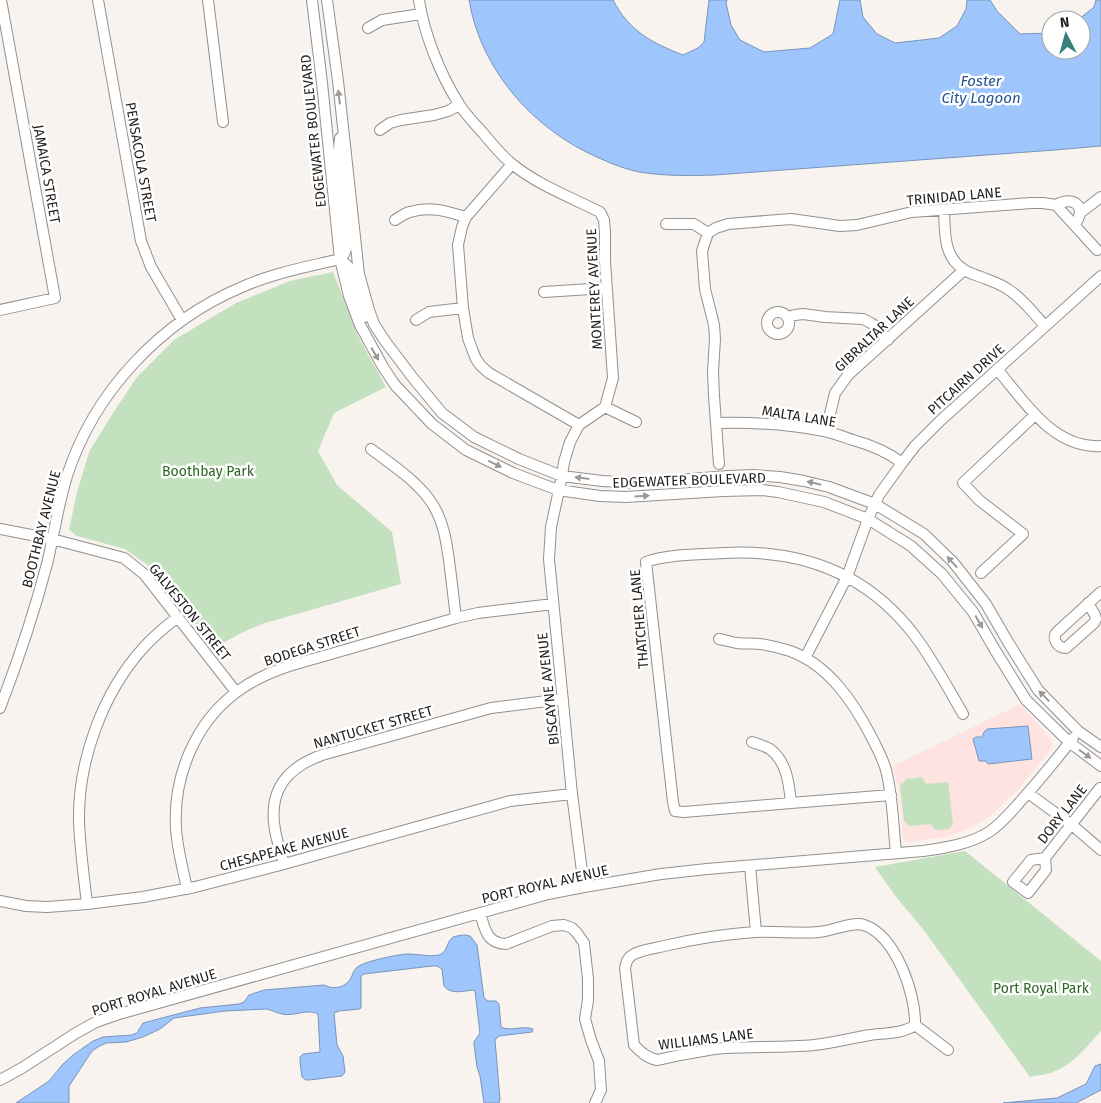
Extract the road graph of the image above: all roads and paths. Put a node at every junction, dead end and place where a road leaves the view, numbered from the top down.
1 (1, 0) edge
2 (98, 0) edge
3 (208, 0) edge
4 (312, 0) edge
5 (327, 0) edge
6 (419, 0) edge
7 (421, 14) junction
8 (368, 28) dead end
9 (459, 105) junction
10 (342, 118) junction
11 (223, 122) dead end
12 (380, 130) dead end
13 (512, 164) junction
14 (1101, 197) edge
15 (1056, 205) junction
16 (944, 209) junction
17 (1080, 213) junction
18 (466, 217) junction
19 (395, 220) dead end
20 (666, 224) dead end
21 (1074, 225) junction
22 (708, 233) junction
23 (1096, 250) dead end
24 (340, 260) junction
25 (964, 270) junction
26 (1101, 276) edge
27 (606, 288) junction
28 (544, 292) dead end
29 (464, 308) junction
30 (0, 310) edge
31 (788, 318) dead end
32 (182, 320) junction
33 (416, 320) dead end
34 (1045, 326) junction
35 (888, 340) junction
36 (387, 343) junction
37 (997, 369) junction
38 (605, 406) junction
39 (1035, 414) junction
40 (636, 422) dead end
41 (716, 423) junction
42 (579, 425) junction
43 (826, 432) junction
44 (1101, 446) edge
45 (371, 449) dead end
46 (902, 463) junction
47 (719, 464) dead end
48 (562, 476) junction
49 (558, 490) junction
50 (875, 504) junction
51 (868, 519) junction
52 (0, 528) edge
53 (52, 539) junction
54 (981, 573) dead end
55 (847, 577) junction
56 (1101, 592) edge
57 (1088, 603) junction
58 (553, 604) junction
59 (178, 616) junction
60 (456, 618) junction
61 (718, 639) dead end
62 (805, 658) junction
63 (236, 692) junction
64 (563, 700) junction
65 (0, 708) edge
66 (963, 714) dead end
67 (1078, 731) junction
68 (752, 742) dead end
69 (1070, 742) junction
70 (1101, 747) edge
71 (1101, 766) edge
72 (1100, 788) dead end
73 (1028, 793) junction
74 (572, 794) junction
75 (891, 795) junction
76 (791, 803) junction
77 (1072, 825) junction
78 (1101, 850) edge
79 (896, 853) junction
80 (1045, 858) dead end
81 (284, 864) junction
82 (750, 866) junction
83 (584, 887) junction
84 (187, 888) junction
85 (0, 902) edge
86 (87, 904) junction
87 (480, 913) junction
88 (756, 932) junction
89 (914, 1025) junction
90 (948, 1050) dead end
91 (0, 1080) edge
92 (595, 1103) edge

1 - 30 street, JAMAICA STREET
2 - 32 street, PENSACOLA STREET
3 - 11 street
4 - 24 street, EDGEWATER BOULEVARD
10 -> 5 street, EDGEWATER BOULEVARD
6 - 7 street, MONTEREY AVENUE
7 - 8 street
7 - 9 street, MONTEREY AVENUE
9 - 12 street
9 - 13 street, MONTEREY AVENUE
10 - 24 street, EDGEWATER BOULEVARD
10 - 36 street, EDGEWATER BOULEVARD
13 - 18 street
13 - 27 street, MONTEREY AVENUE
14 - 17 street
15 - 16 street, TRINIDAD LANE
15 - 17 street, TRINIDAD LANE
15 - 21 street
16 - 22 street, TRINIDAD LANE
16 - 25 street
17 - 21 street
18 - 19 street
18 - 29 street
20 - 22 street
21 - 23 street
22 - 41 street
24 - 32 street, BOOTHBAY AVENUE
24 - 36 street, EDGEWATER BOULEVARD
24 -> 49 street, EDGEWATER BOULEVARD
25 - 34 street
25 - 35 street, GIBRALTAR LANE
26 - 34 street, PITCAIRN DRIVE
27 - 28 street
27 - 38 street, MONTEREY AVENUE
29 - 33 street
29 - 42 street
31 - 35 street
32 - 53 street, BOOTHBAY AVENUE
34 - 37 street, PITCAIRN DRIVE
35 - 43 street, GIBRALTAR LANE
36 - 48 street, EDGEWATER BOULEVARD
37 - 39 street
37 - 46 street, PITCAIRN DRIVE
38 - 40 street
38 - 42 street
39 - 44 street
39 - 54 street
41 - 43 street, MALTA LANE
41 - 47 street
42 - 48 street
43 - 46 street, MALTA LANE
45 - 60 street
46 - 50 street, PITCAIRN DRIVE
48 - 49 street
50 -> 48 street, EDGEWATER BOULEVARD
49 -> 51 street, EDGEWATER BOULEVARD
49 - 58 street, BISCAYNE AVENUE
50 - 51 street, PITCAIRN DRIVE
67 -> 50 street, EDGEWATER BOULEVARD
51 - 55 street, PITCAIRN DRIVE
51 -> 69 street, EDGEWATER BOULEVARD
52 - 53 street, GALVESTON STREET
53 - 59 street, GALVESTON STREET
53 - 65 street, BOOTHBAY AVENUE
55 - 62 street, PITCAIRN DRIVE
55 - 66 street, THATCHER LANE
55 - 76 street, THATCHER LANE
56 - 57 street
57 - 57 street
58 - 60 street, BODEGA STREET
58 - 64 street, BISCAYNE AVENUE
59 - 63 street, GALVESTON STREET
59 - 86 street
60 - 63 street, BODEGA STREET
61 - 62 street
62 - 75 street
63 - 84 street, BODEGA STREET
64 - 74 street, BISCAYNE AVENUE
64 - 81 street, NANTUCKET STREET
67 - 69 street, PORT ROYAL AVENUE
67 - 70 street, EDGEWATER BOULEVARD
68 - 76 street
69 -> 71 street, EDGEWATER BOULEVARD
69 - 73 street, PORT ROYAL AVENUE
72 - 77 street, DORY LANE
73 - 77 street
73 - 79 street, PORT ROYAL AVENUE
74 - 81 street, CHESAPEAKE AVENUE
74 - 83 street, BISCAYNE AVENUE
75 - 76 street, THATCHER LANE
75 - 79 street
77 - 78 street
77 - 80 street, DORY LANE
79 - 82 street, PORT ROYAL AVENUE
81 - 84 street, CHESAPEAKE AVENUE
82 - 83 street, PORT ROYAL AVENUE
82 - 88 street
83 - 87 street, PORT ROYAL AVENUE
84 - 86 street, CHESAPEAKE AVENUE
85 - 86 street, CHESAPEAKE AVENUE
87 - 91 street, PORT ROYAL AVENUE
87 - 92 street
88 - 89 street, WILLIAMS LANE
88 - 89 street, WILLIAMS LANE
89 - 90 street

